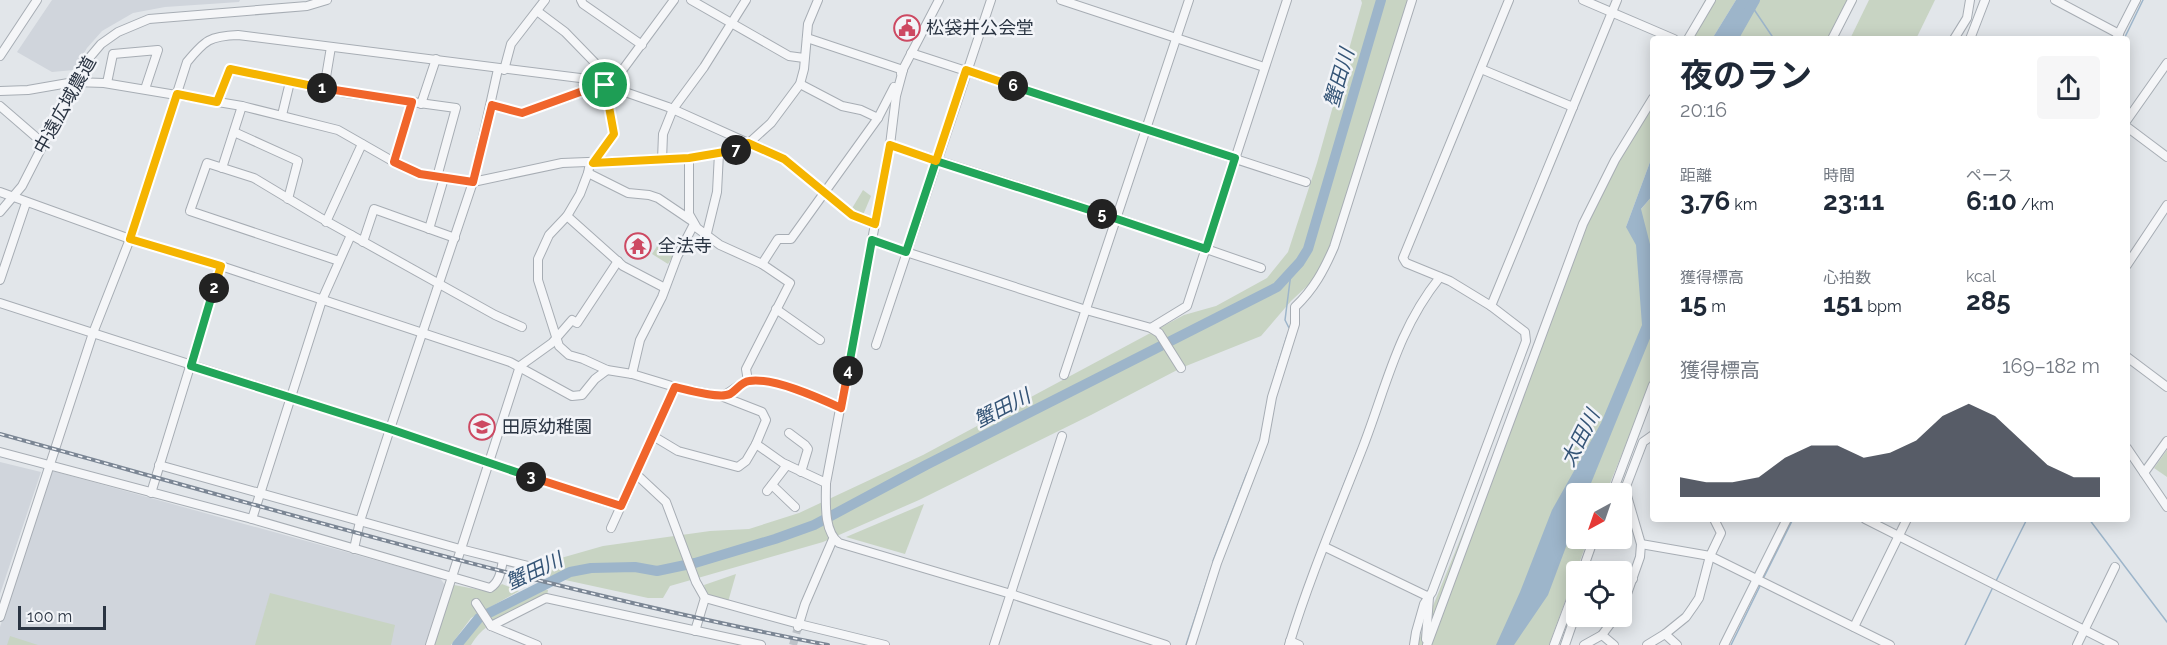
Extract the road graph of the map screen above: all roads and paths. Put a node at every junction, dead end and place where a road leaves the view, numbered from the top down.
1 (37, 0) edge
2 (327, 0) edge
3 (545, 0) edge
4 (581, 0) edge
5 (674, 0) edge
6 (691, 0) edge
7 (746, 0) edge
8 (818, 0) edge
9 (939, 0) edge
10 (991, 0) edge
11 (1060, 0) edge
12 (1189, 0) edge
13 (1287, 0) edge
14 (1412, 0) edge
15 (1509, 0) edge
16 (1583, 0) edge
17 (1617, 0) edge
18 (1711, 0) edge
19 (1852, 0) edge
20 (1970, 0) edge
21 (1985, 0) edge
22 (2055, 0) edge
23 (2136, 0) edge
24 (537, 10) junction
25 (1612, 12) junction
26 (732, 23) junction
27 (1667, 36) edge
28 (1690, 36) edge
29 (1834, 36) edge
30 (1956, 36) edge
31 (1971, 36) edge
32 (2115, 36) edge
33 (2118, 36) edge
34 (807, 38) junction
35 (1176, 39) junction
36 (642, 45) junction
37 (331, 47) junction
38 (911, 52) junction
39 (0, 56) edge
40 (804, 58) junction
41 (436, 59) junction
42 (2167, 63) edge
43 (1264, 67) junction
44 (501, 69) junction
45 (1480, 69) junction
46 (903, 70) junction
47 (966, 70) junction
48 (74, 82) junction
49 (290, 82) junction
50 (107, 83) junction
51 (601, 84) junction
52 (800, 84) junction
53 (145, 89) junction
54 (324, 89) junction
55 (0, 91) edge
56 (177, 94) junction
57 (217, 102) junction
58 (417, 103) junction
59 (1650, 103) edge
60 (492, 105) junction
61 (242, 106) junction
62 (1573, 107) junction
63 (1, 108) edge
64 (673, 109) junction
65 (282, 115) junction
66 (2130, 116) edge
67 (878, 118) junction
68 (1146, 128) junction
69 (2130, 129) edge
70 (234, 132) junction
71 (748, 143) junction
72 (45, 144) junction
73 (362, 144) junction
74 (890, 145) junction
75 (719, 153) junction
76 (2167, 157) edge
77 (689, 158) junction
78 (1235, 158) junction
79 (662, 160) junction
80 (936, 161) junction
81 (394, 162) junction
82 (591, 163) junction
83 (222, 168) junction
84 (588, 173) junction
85 (441, 177) junction
86 (473, 182) junction
87 (1306, 182) dead end
88 (0, 192) edge
89 (825, 193) junction
90 (14, 197) junction
91 (288, 199) junction
92 (26, 203) junction
93 (2167, 205) edge
94 (0, 212) edge
95 (567, 216) junction
96 (1117, 218) junction
97 (327, 222) junction
98 (693, 223) junction
99 (875, 224) junction
100 (429, 229) junction
101 (351, 235) junction
102 (706, 237) junction
103 (455, 238) junction
104 (130, 239) junction
105 (872, 240) junction
106 (363, 242) junction
107 (1206, 249) junction
108 (906, 252) junction
109 (2130, 260) edge
110 (339, 261) junction
111 (618, 261) junction
112 (762, 264) junction
113 (221, 266) junction
114 (1261, 268) dead end
115 (1440, 277) junction
116 (0, 280) edge
117 (440, 285) junction
118 (665, 288) junction
119 (322, 300) junction
120 (0, 303) edge
121 (1491, 306) junction
122 (776, 309) junction
123 (1086, 310) junction
124 (522, 327) dead end
125 (1150, 328) junction
126 (93, 333) junction
127 (422, 333) junction
128 (555, 339) junction
129 (820, 340) dead end
130 (876, 345) dead end
131 (2130, 359) edge
132 (191, 366) junction
133 (520, 366) junction
134 (1181, 368) dead end
135 (607, 370) junction
136 (632, 374) junction
137 (1064, 375) dead end
138 (748, 381) junction
139 (675, 387) junction
140 (2167, 387) edge
141 (721, 396) junction
142 (1650, 397) edge
143 (290, 398) junction
144 (841, 408) junction
145 (390, 429) junction
146 (789, 434) dead end
147 (653, 436) junction
148 (1062, 436) dead end
149 (1650, 437) edge
150 (2167, 441) edge
151 (756, 444) junction
152 (0, 452) edge
153 (2130, 453) edge
154 (489, 464) junction
155 (51, 465) junction
156 (159, 465) junction
157 (787, 465) junction
158 (801, 472) junction
159 (636, 474) junction
160 (2144, 474) junction
161 (826, 483) junction
162 (1616, 483) edge
163 (151, 493) junction
164 (259, 494) junction
165 (621, 506) junction
166 (795, 507) dead end
167 (2167, 507) edge
168 (252, 519) junction
169 (360, 521) junction
170 (1716, 522) edge
171 (1786, 522) edge
172 (1871, 522) edge
173 (1906, 522) edge
174 (611, 528) dead end
175 (832, 536) junction
176 (1899, 536) junction
177 (1641, 544) junction
178 (1325, 547) junction
179 (354, 549) junction
180 (460, 549) junction
181 (1710, 556) junction
182 (503, 560) junction
183 (532, 567) dead end
184 (2115, 567) dead end
185 (451, 578) junction
186 (1758, 578) junction
187 (1633, 579) edge
188 (1011, 594) junction
189 (1429, 597) junction
190 (705, 598) junction
191 (476, 603) dead end
192 (1566, 613) edge
193 (0, 617) edge
194 (490, 625) junction
195 (799, 626) junction
196 (1571, 627) edge
197 (1608, 627) edge
198 (1854, 627) junction
199 (2085, 630) junction
200 (695, 631) junction
201 (1665, 634) junction
202 (1602, 636) junction
203 (1293, 644) edge
204 (430, 645) edge
205 (537, 645) edge
206 (761, 645) edge
207 (885, 645) edge
208 (994, 645) edge
209 (1166, 645) edge
210 (1191, 645) edge
211 (1414, 645) edge
212 (1426, 645) edge
213 (1554, 645) edge
214 (1564, 645) edge
215 (1584, 645) edge
216 (1614, 645) edge
217 (1647, 645) edge
218 (1677, 645) edge
219 (1724, 645) edge
220 (1890, 645) edge
221 (2077, 645) edge
222 (2114, 645) edge

1 - 39 street
2 - 48 street, 中遠広域農道
3 - 24 street
4 - 36 street
5 - 36 street
6 - 26 street
7 - 26 street
8 - 34 street
9 - 38 street
10 - 47 street
11 - 35 street
12 - 35 street
13 - 43 street
14 - 210 street
15 - 45 street
16 - 25 street
17 - 25 street
18 - 28 street
19 - 29 street
20 - 30 street
21 - 31 street
22 - 32 street
23 - 33 street
24 - 44 street
24 - 51 street
25 - 27 street
25 - 62 street
26 - 40 street
26 - 64 street
34 - 40 street
34 - 46 street
35 - 43 street
35 - 68 street
36 - 51 street
37 - 41 street
37 - 54 street
37 - 56 street
38 - 46 street
38 - 47 street
40 - 52 street
41 - 44 street
41 - 58 street
42 - 66 street
43 - 78 street
44 - 51 street
44 - 60 street
45 - 62 street
45 - 115 street
46 - 67 street
46 - 74 street
47 - 68 street
47 - 80 street
48 - 50 street
48 - 55 street
48 - 72 street, 中遠広域農道
49 - 54 street
49 - 57 street
49 - 65 street
50 - 53 street
50 - 53 street
51 - 60 street
51 - 64 street
51 - 82 street
52 - 67 street
52 - 71 street
53 - 56 street
54 - 58 street
56 - 57 street
56 - 104 street
57 - 61 street
58 - 81 street
58 - 85 street
59 - 212 street
60 - 86 street
61 - 65 street
61 - 70 street
62 - 121 street
63 - 72 street
64 - 71 street
64 - 79 street
65 - 73 street
67 - 89 street
68 - 78 street
68 - 96 street
69 - 76 street
70 - 83 street
70 - 91 street
71 - 75 street
71 - 89 street
72 - 90 street, 中遠広域農道
73 - 81 street
73 - 97 street
74 - 80 street
74 - 99 street
75 - 77 street
75 - 102 street
77 - 79 street
77 - 98 street
78 - 87 street
78 - 107 street
79 - 82 street
80 - 96 street
80 - 108 street
81 - 85 street
82 - 84 street
82 - 86 street
83 - 91 street
83 - 110 street
84 - 95 street
84 - 98 street
85 - 86 street
85 - 100 street
86 - 103 street
88 - 90 street
89 - 99 street
89 - 112 street
90 - 92 street
90 - 94 street, 中遠広域農道
91 - 97 street
92 - 104 street
92 - 116 street
93 - 109 street
95 - 111 street
95 - 128 street
96 - 107 street
96 - 123 street
97 - 101 street
98 - 102 street
98 - 118 street
99 - 105 street
100 - 103 street
100 - 106 street
101 - 106 street
101 - 110 street
102 - 112 street
103 - 117 street
104 - 113 street
104 - 126 street
105 - 108 street
105 - 144 street
106 - 117 street
107 - 114 street
107 - 125 street
108 - 123 street
108 - 130 street
110 - 119 street
111 - 118 street
111 - 128 street
112 - 122 street
113 - 119 street
113 - 132 street
115 - 121 street
115 - 178 street
117 - 124 street
117 - 127 street
118 - 136 street
119 - 127 street
119 - 143 street
120 - 126 street
121 - 189 street
122 - 129 street
122 - 138 street
123 - 125 street
123 - 137 street
125 - 134 street
126 - 132 street
126 - 155 street
127 - 133 street
127 - 145 street
128 - 133 street
128 - 135 street
131 - 140 street
132 - 143 street
132 - 156 street
133 - 135 street
133 - 154 street
135 - 136 street
136 - 139 street
138 - 141 street
138 - 144 street
139 - 141 street
139 - 147 street
141 - 151 street
142 - 162 street
143 - 145 street
143 - 164 street
144 - 161 street
145 - 154 street
145 - 169 street
146 - 158 street
147 - 151 street
147 - 159 street
148 - 188 street
149 - 177 street
150 - 160 street
151 - 157 street
152 - 155 street
153 - 160 street
154 - 165 street
154 - 180 street
155 - 163 street
155 - 193 street
156 - 163 street
156 - 164 street
157 - 158 street
157 - 166 street
158 - 161 street
159 - 165 street
159 - 190 street
160 - 167 street
161 - 175 street
163 - 168 street
164 - 168 street
164 - 169 street
165 - 174 street
168 - 179 street
169 - 179 street
169 - 180 street
170 - 181 street
171 - 186 street
172 - 176 street
173 - 176 street
175 - 188 street
175 - 195 street
176 - 198 street
176 - 199 street
177 - 181 street
177 - 187 street
178 - 189 street
178 - 203 street
179 - 185 street
180 - 182 street
180 - 185 street
181 - 186 street
181 - 201 street
182 - 183 street
182 - 185 street
184 - 199 street
185 - 204 street
186 - 198 street
186 - 219 street
188 - 208 street
188 - 209 street
189 - 211 street
189 - 212 street
190 - 195 street
190 - 200 street
191 - 194 street
192 - 213 street
194 - 200 street
194 - 205 street
195 - 207 street
196 - 214 street
197 - 202 street
198 - 220 street
199 - 221 street
199 - 222 street
200 - 206 street
201 - 217 street
201 - 218 street
202 - 215 street
202 - 216 street

